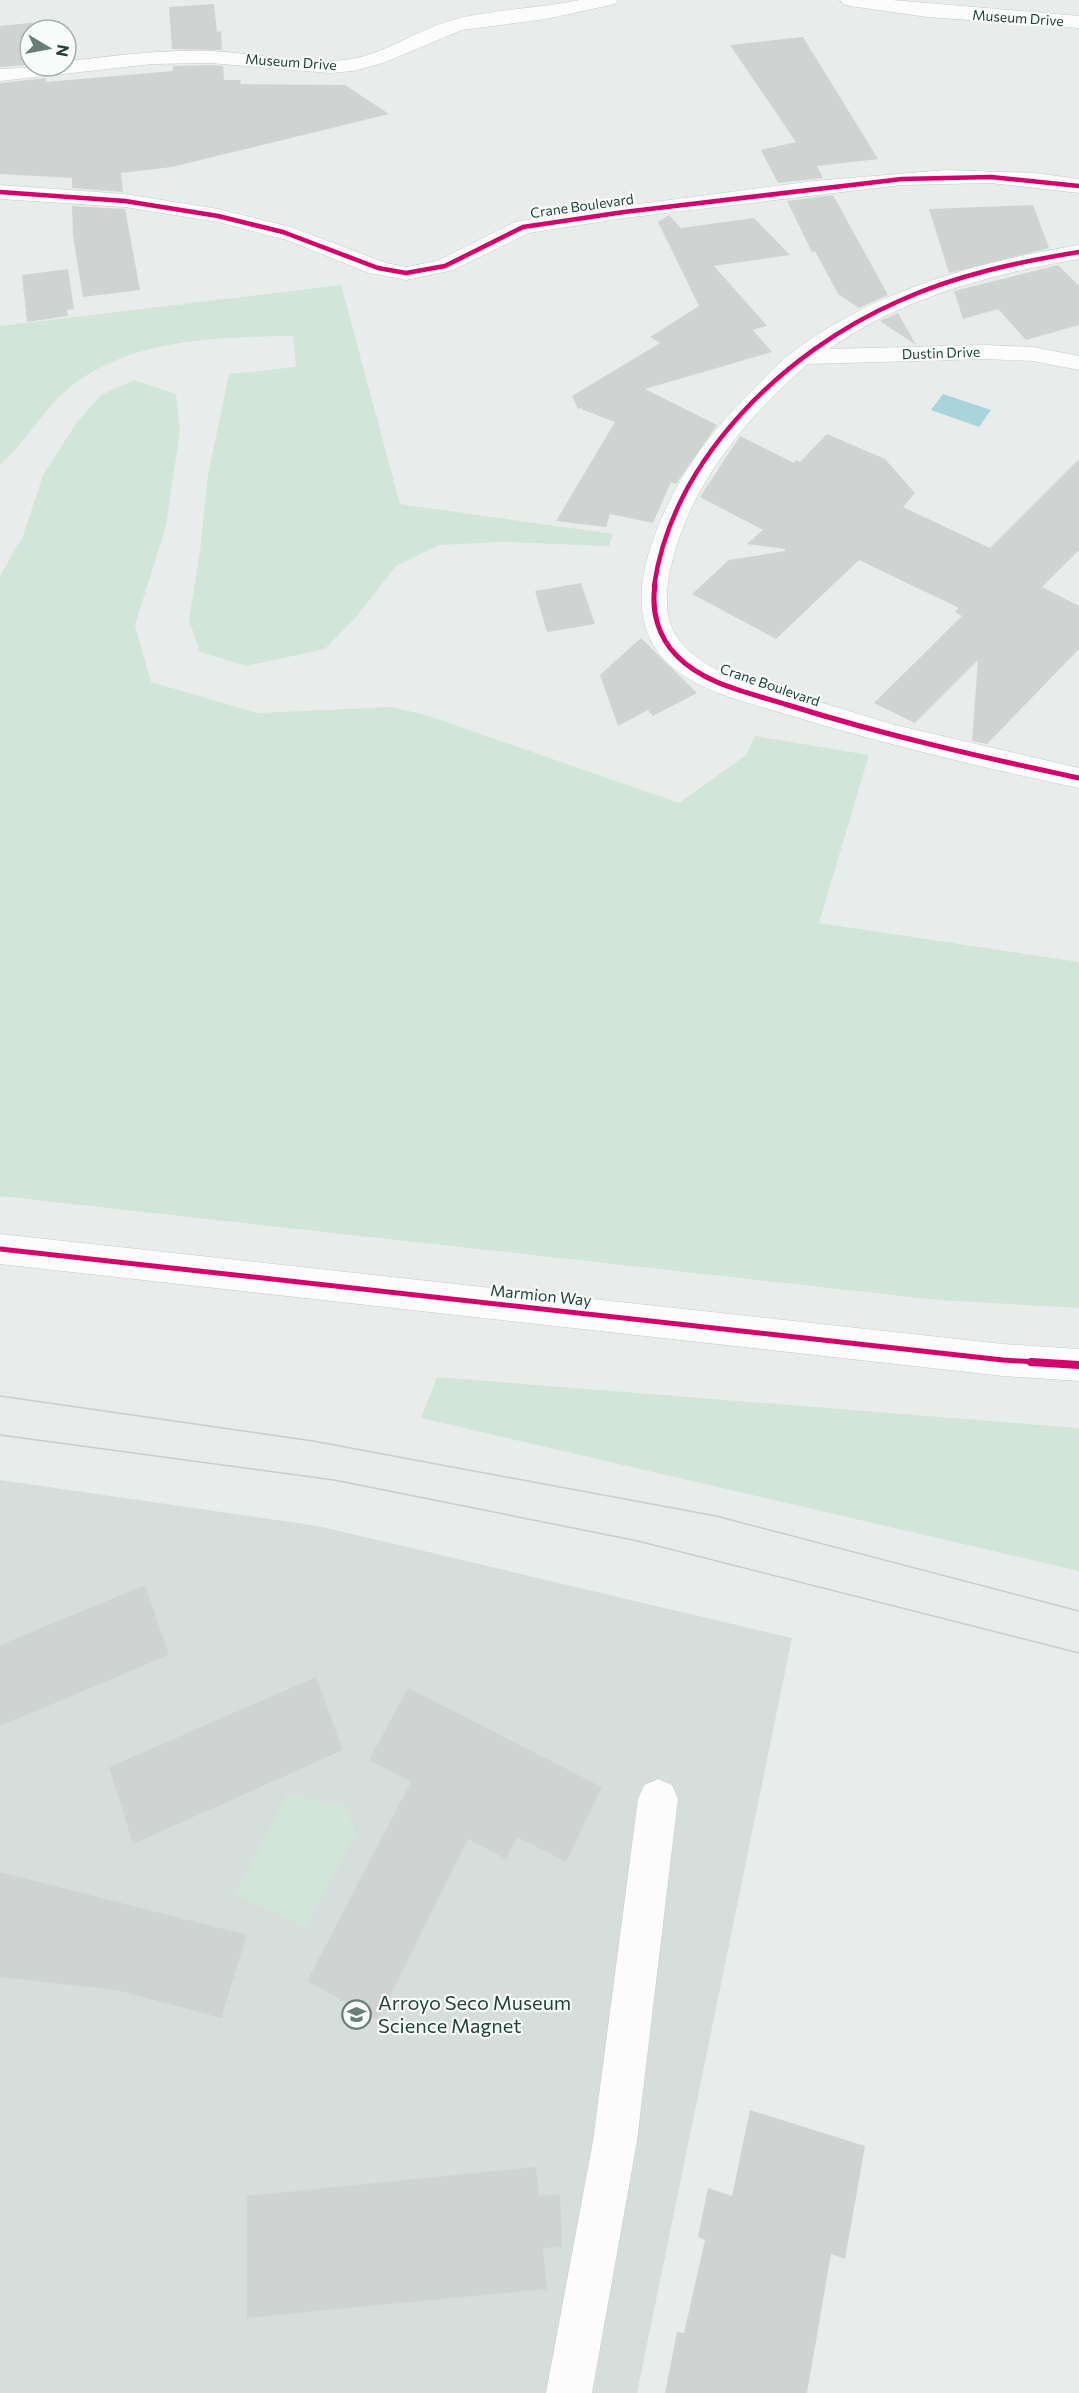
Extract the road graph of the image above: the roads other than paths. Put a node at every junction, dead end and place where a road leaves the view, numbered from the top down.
1 (608, 0) edge
2 (850, 0) edge
3 (1037, 0) edge
4 (1005, 18) junction
5 (1079, 22) edge
6 (0, 75) edge
7 (1079, 186) edge
8 (0, 192) edge
9 (1079, 252) edge
10 (801, 357) junction
11 (1079, 363) edge
12 (1079, 778) edge
13 (0, 1249) edge
14 (1079, 1365) edge
15 (658, 1799) dead end
16 (569, 2393) edge

1 - 6 street, Museum Drive
2 - 4 street, Museum Drive
3 - 4 street
4 - 5 street, Museum Drive
7 - 8 street, Crane Boulevard
9 - 10 street, Crane Boulevard
10 - 11 street, Dustin Drive
10 - 12 street, Crane Boulevard
13 - 14 street, Marmion Way
15 - 16 street

